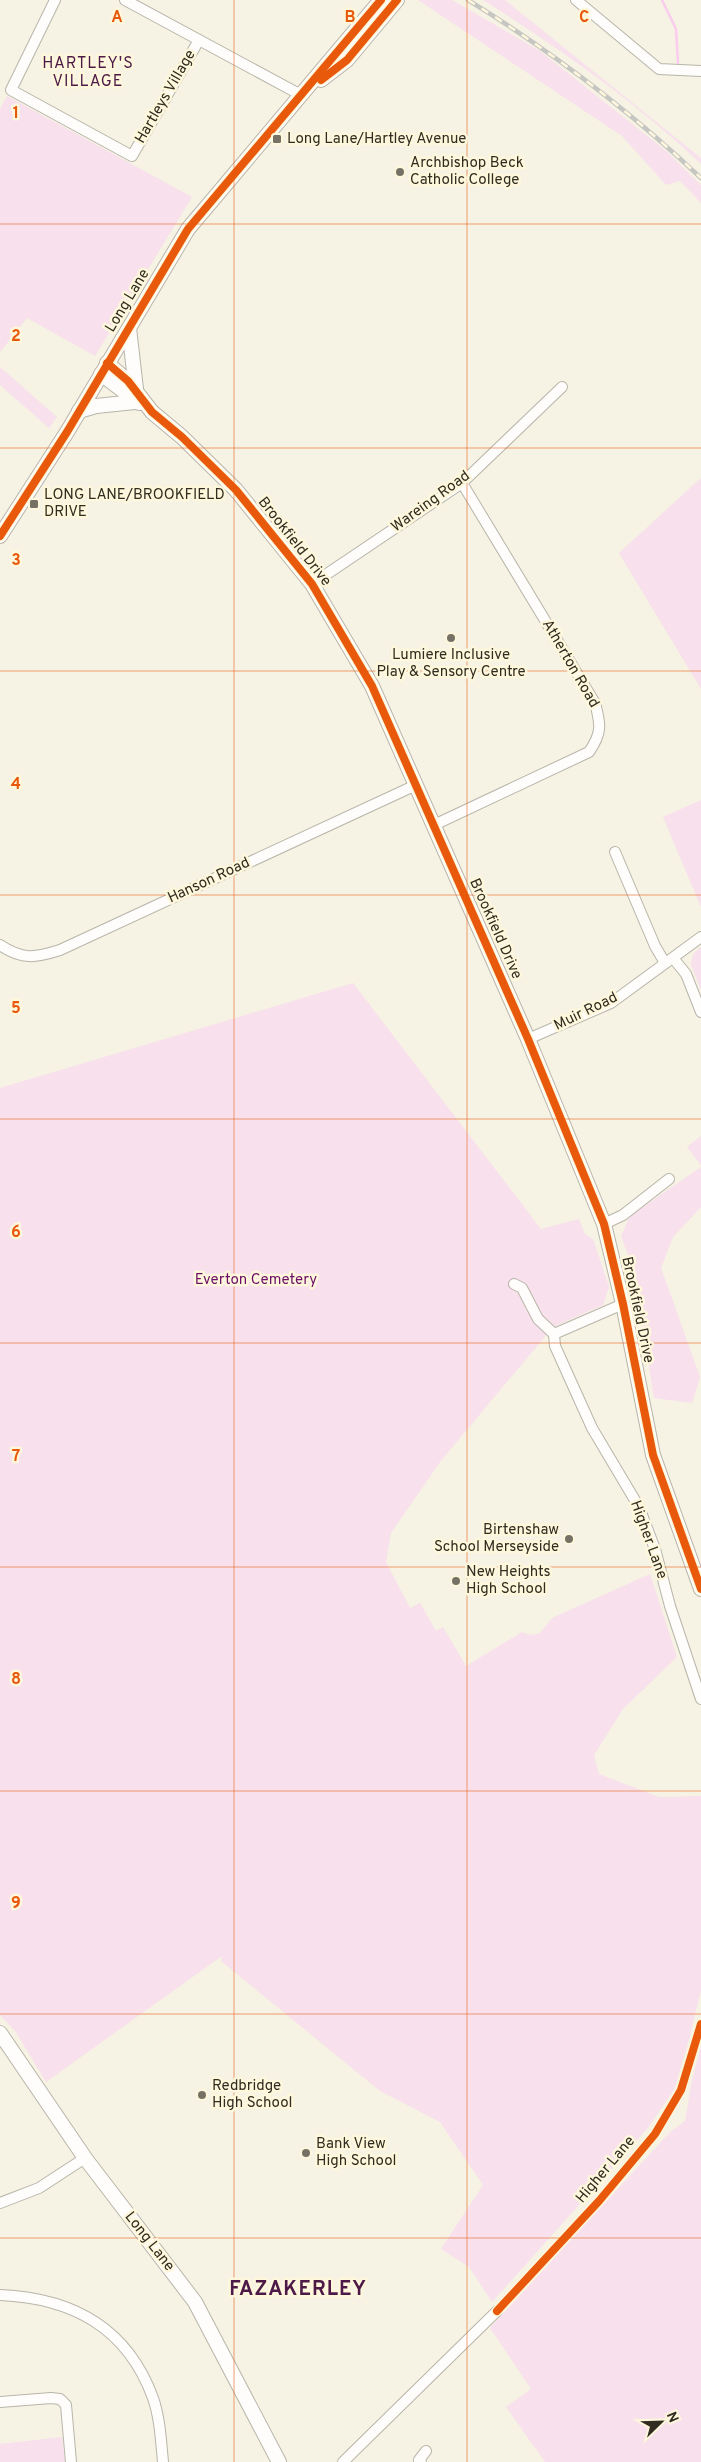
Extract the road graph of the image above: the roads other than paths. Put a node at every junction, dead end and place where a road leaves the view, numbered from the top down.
1 (55, 0) edge
2 (126, 0) edge
3 (380, 0) edge
4 (397, 0) edge
5 (576, 0) edge
6 (199, 40) junction
7 (701, 70) edge
8 (301, 95) junction
9 (129, 328) junction
10 (104, 369) junction
11 (562, 387) dead end
12 (139, 399) junction
13 (79, 411) junction
14 (462, 483) junction
15 (0, 536) edge
16 (312, 584) junction
17 (416, 785) junction
18 (434, 825) junction
19 (615, 852) dead end
20 (701, 937) edge
21 (0, 944) edge
22 (669, 961) junction
23 (701, 1012) edge
24 (528, 1039) junction
25 (669, 1179) dead end
26 (604, 1224) junction
27 (514, 1284) dead end
28 (623, 1304) junction
29 (554, 1334) junction
30 (701, 1590) edge
31 (701, 1699) edge
32 (0, 2033) edge
33 (85, 2158) junction
34 (0, 2203) edge
35 (0, 2295) edge
36 (496, 2311) dead end
37 (0, 2402) edge
38 (426, 2451) dead end
39 (419, 2461) edge
40 (71, 2462) edge
41 (163, 2462) edge
42 (279, 2462) edge
43 (343, 2462) edge

1 - 6 street, Hartleys Village
2 - 6 street
3 - 8 street, Long Lane
4 - 8 street, Long Lane
5 - 7 street
6 - 8 street
8 - 9 street, Long Lane
9 - 10 street, Long Lane
9 - 12 street
10 - 12 street, Brookfield Drive
10 - 13 street, Long Lane
11 - 14 street, Wareing Road
12 - 13 street
12 - 16 street, Brookfield Drive
13 - 15 street, Long Lane
14 - 16 street, Wareing Road
14 - 18 street, Atherton Road
16 - 17 street, Brookfield Drive
17 - 18 street, Brookfield Drive
17 - 21 street, Hanson Road
18 - 24 street, Brookfield Drive
19 - 22 street
20 - 22 street, Muir Road
22 - 23 street
22 - 24 street, Muir Road
24 - 26 street, Brookfield Drive
25 - 26 street
26 - 28 street, Brookfield Drive
27 - 29 street, Higher Lane
28 - 29 street
28 - 30 street, Brookfield Drive
29 - 31 street, Higher Lane
32 - 33 street, Long Lane
33 - 34 street
33 - 42 street, Long Lane
35 - 41 street
36 - 43 street
37 - 40 street
38 - 39 street

